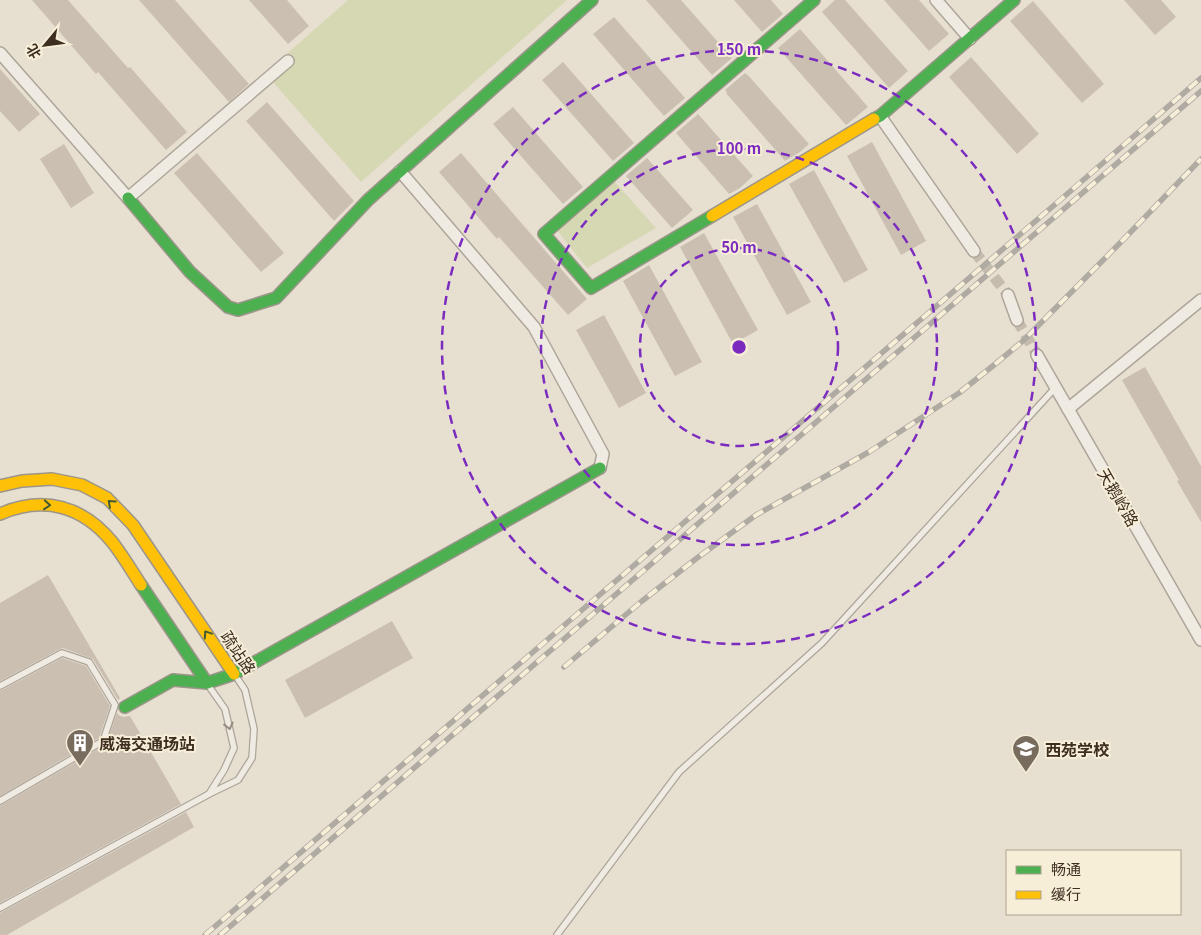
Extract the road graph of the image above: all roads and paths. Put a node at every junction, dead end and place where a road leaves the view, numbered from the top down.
1 (591, 0) edge
2 (814, 0) edge
3 (936, 0) edge
4 (1014, 0) edge
5 (970, 39) junction
6 (0, 53) edge
7 (288, 61) dead end
8 (880, 116) junction
9 (400, 171) junction
10 (128, 198) junction
11 (974, 251) tunnel mouth
12 (1008, 295) tunnel mouth
13 (1201, 300) edge
14 (1017, 320) tunnel mouth
15 (1037, 355) tunnel mouth
16 (1056, 388) junction
17 (1068, 409) junction
18 (0, 486) edge
19 (0, 514) edge
20 (1201, 640) edge
21 (234, 674) junction
22 (207, 684) junction
23 (0, 686) edge
24 (125, 707) dead end
25 (209, 794) junction
26 (0, 801) edge
27 (0, 908) edge
28 (557, 935) edge

1 - 9 street
2 - 8 street
3 - 5 street
4 - 5 street
5 - 8 street
6 - 10 street
7 - 10 street
8 - 11 street
9 - 10 street
9 - 21 street
12 - 14 street
13 - 17 street
15 - 16 street, 天鹅岭路
16 - 17 street, 天鹅岭路
16 - 28 lane
17 - 20 street, 天鹅岭路
21 -> 18 street, 疏站路
19 -> 22 street
21 - 22 street
21 - 25 lane, 疏站路
22 - 24 street
22 -> 25 lane
23 - 26 lane
25 - 27 lane, 疏站路

